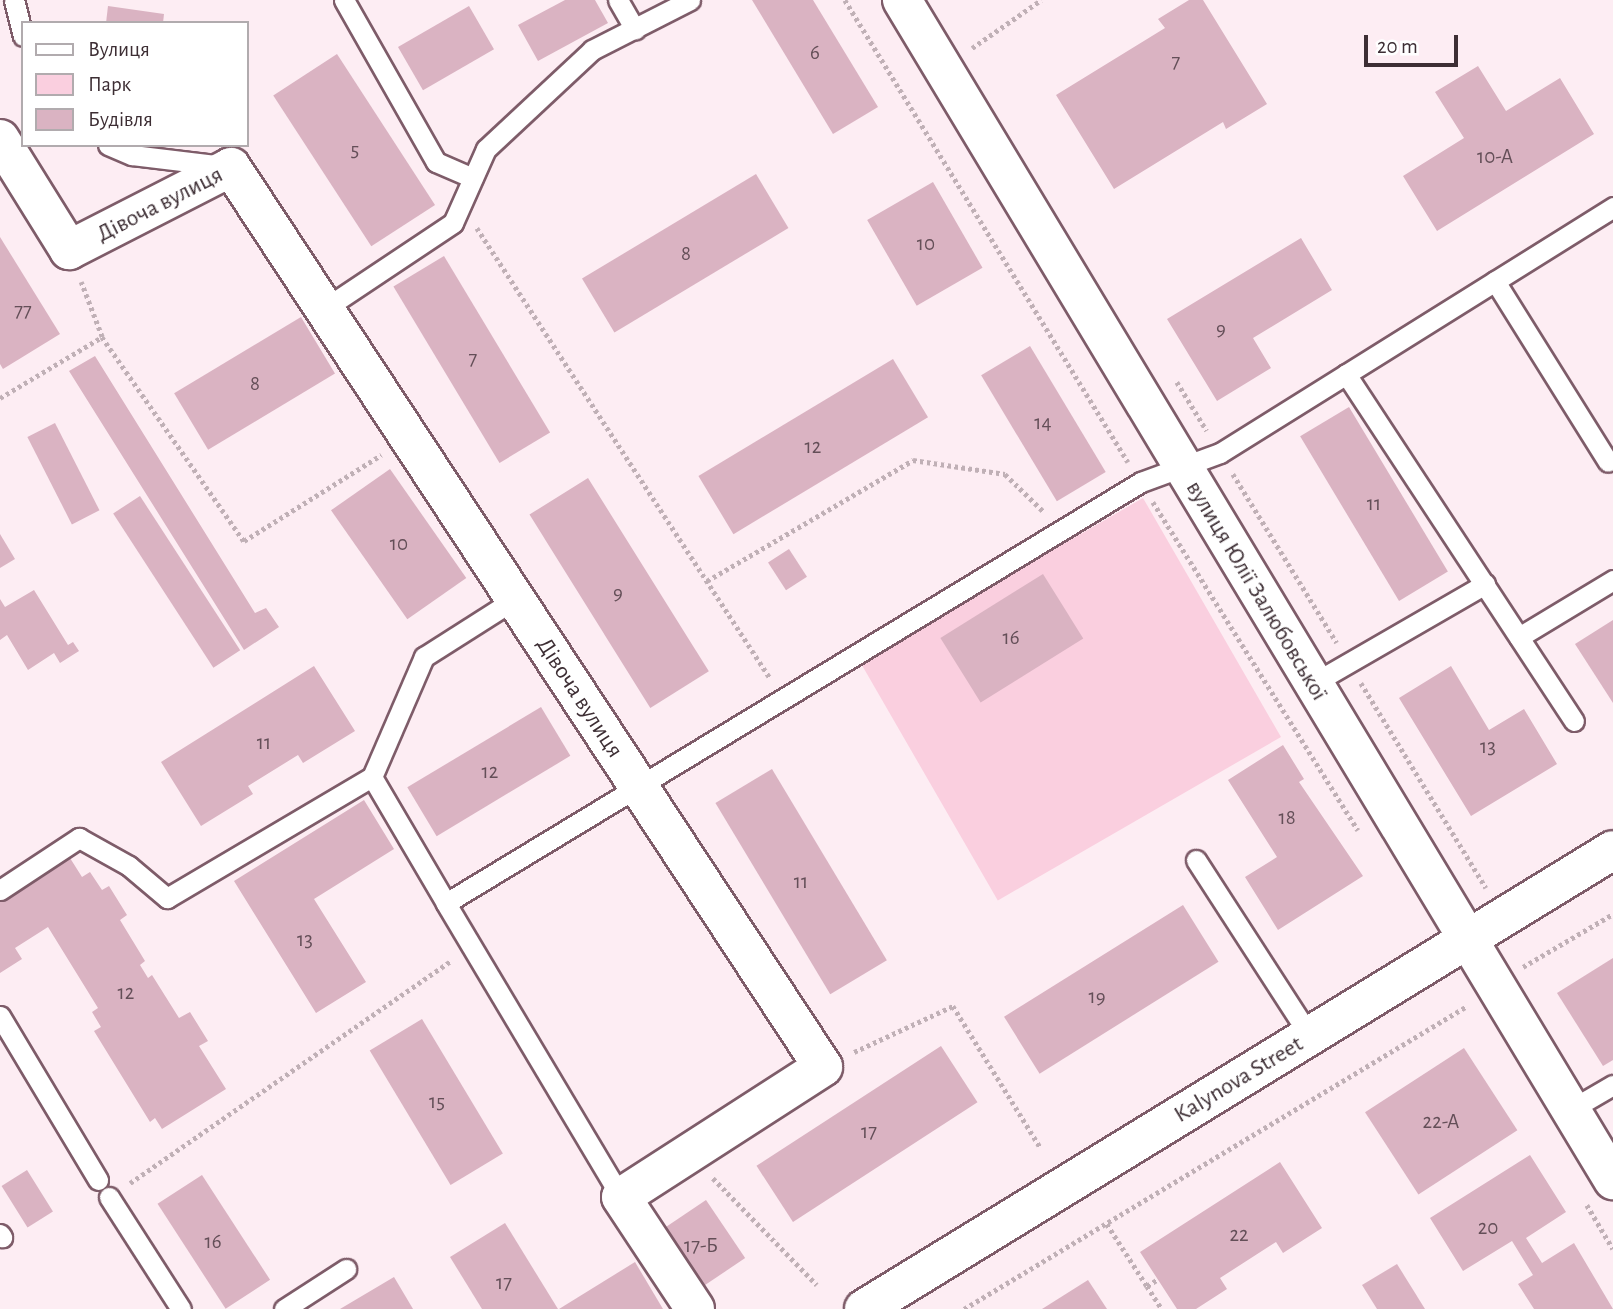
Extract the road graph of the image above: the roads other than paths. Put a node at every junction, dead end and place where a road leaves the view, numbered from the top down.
1 (14, 0) edge
2 (344, 0) edge
3 (618, 0) edge
4 (690, 0) edge
5 (902, 0) edge
6 (21, 28) edge
7 (635, 29) junction
8 (0, 139) edge
9 (113, 147) edge
10 (231, 167) junction
11 (473, 178) junction
12 (1613, 207) edge
13 (1495, 281) junction
14 (324, 309) junction
15 (1346, 374) junction
16 (1608, 463) dead end
17 (1181, 467) junction
18 (1613, 580) edge
19 (1485, 584) junction
20 (515, 599) junction
21 (1519, 637) junction
22 (1312, 684) junction
23 (1574, 721) dead end
24 (372, 777) junction
25 (636, 784) junction
26 (1613, 850) edge
27 (1196, 860) dead end
28 (0, 890) edge
29 (446, 903) junction
30 (1468, 940) junction
31 (0, 1016) edge
32 (1310, 1036) junction
33 (1613, 1085) edge
34 (1570, 1110) junction
35 (98, 1180) dead end
36 (1613, 1180) edge
37 (109, 1197) road end
38 (621, 1197) junction
39 (346, 1269) dead end
40 (181, 1309) edge
41 (284, 1309) edge
42 (695, 1309) edge
43 (864, 1309) edge

1 - 6 lane
2 - 11 lane
3 - 7 lane
4 - 7 lane
5 - 17 street, вулиця Юлії Залюбовської
7 - 11 lane
8 - 10 street, Дівоча вулиця
9 - 10 lane
10 - 14 street, Дівоча вулиця
11 - 14 lane
12 - 13 lane
13 - 15 lane
13 - 16 lane
14 - 20 street, Дівоча вулиця
15 - 17 lane
15 - 19 lane
17 - 22 street, вулиця Юлії Залюбовської
17 - 25 lane
18 - 21 lane
19 - 21 lane
19 - 22 lane
20 - 24 lane
20 - 25 street, Дівоча вулиця
21 - 23 lane
22 - 30 street, вулиця Юлії Залюбовської
24 - 28 lane
24 - 29 lane
25 - 29 lane
25 - 38 street, Дівоча вулиця
26 - 30 street, Kalynova Street
27 - 32 lane
29 - 38 lane
30 - 32 street, Kalynova Street
30 - 34 street, вулиця Юлії Залюбовської
31 - 35 lane
32 - 43 street, Kalynova Street
33 - 34 lane
34 - 36 street, вулиця Юлії Залюбовської
37 - 40 lane
38 - 42 street
39 - 41 lane

